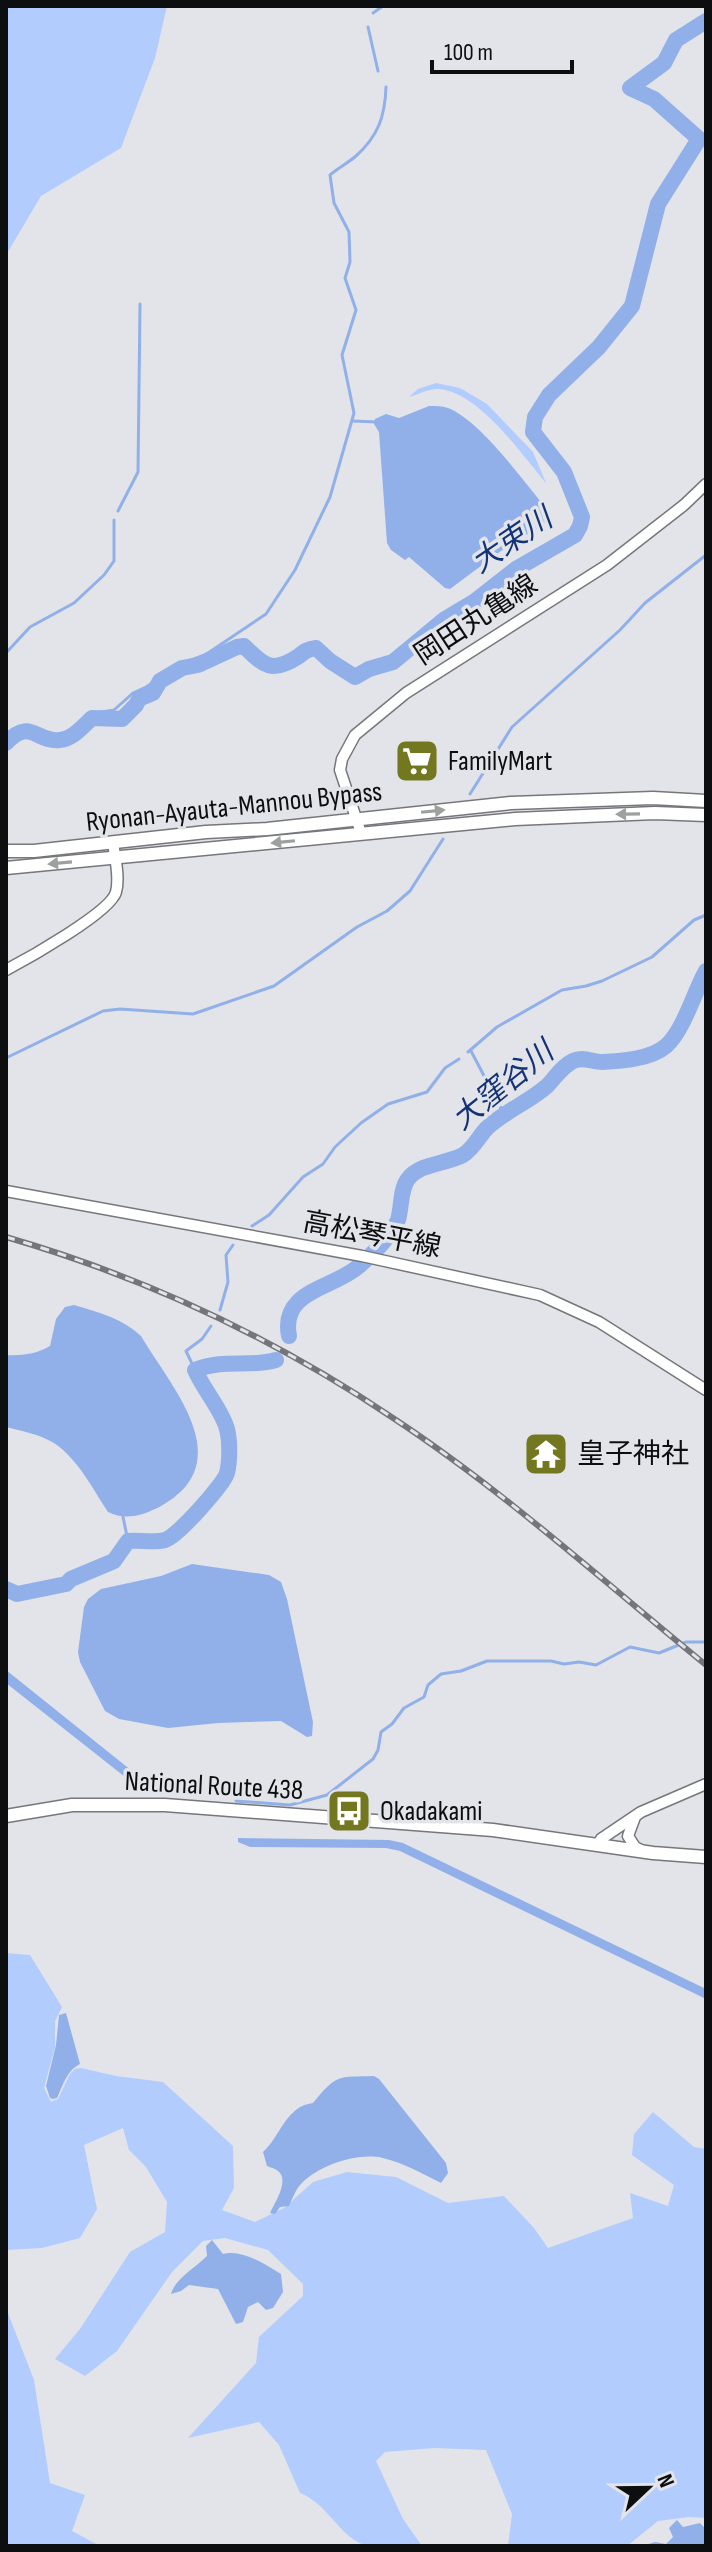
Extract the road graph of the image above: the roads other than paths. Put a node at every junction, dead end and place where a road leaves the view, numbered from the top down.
1 (706, 484) edge
2 (706, 801) edge
3 (706, 815) edge
4 (356, 819) junction
5 (361, 833) junction
6 (113, 843) junction
7 (6, 851) edge
8 (115, 858) junction
9 (6, 868) edge
10 (6, 970) edge
11 (6, 1191) edge
12 (706, 1390) edge
13 (706, 1784) edge
14 (636, 1815) junction
15 (6, 1816) edge
16 (598, 1844) junction
17 (647, 1852) junction
18 (701, 1857) edge

1 - 4 main road, 岡田丸亀線
4 -> 2 highway, Ryonan-Ayauta-Mannou Bypass
3 -> 5 highway, Ryonan-Ayauta-Mannou Bypass
4 - 5 main road, 岡田丸亀線
4 - 6 highway, Ryonan-Ayauta-Mannou Bypass
5 -> 8 highway, Ryonan-Ayauta-Mannou Bypass
6 - 7 highway, Ryonan-Ayauta-Mannou Bypass
6 - 8 main road
8 -> 9 highway, Ryonan-Ayauta-Mannou Bypass
8 - 10 main road
11 - 12 main road, 高松琴平線
13 - 14 main road
14 - 16 main road
14 - 17 main road
15 - 16 highway, National Route 438
16 - 17 highway, National Route 438
17 - 18 highway, National Route 438

